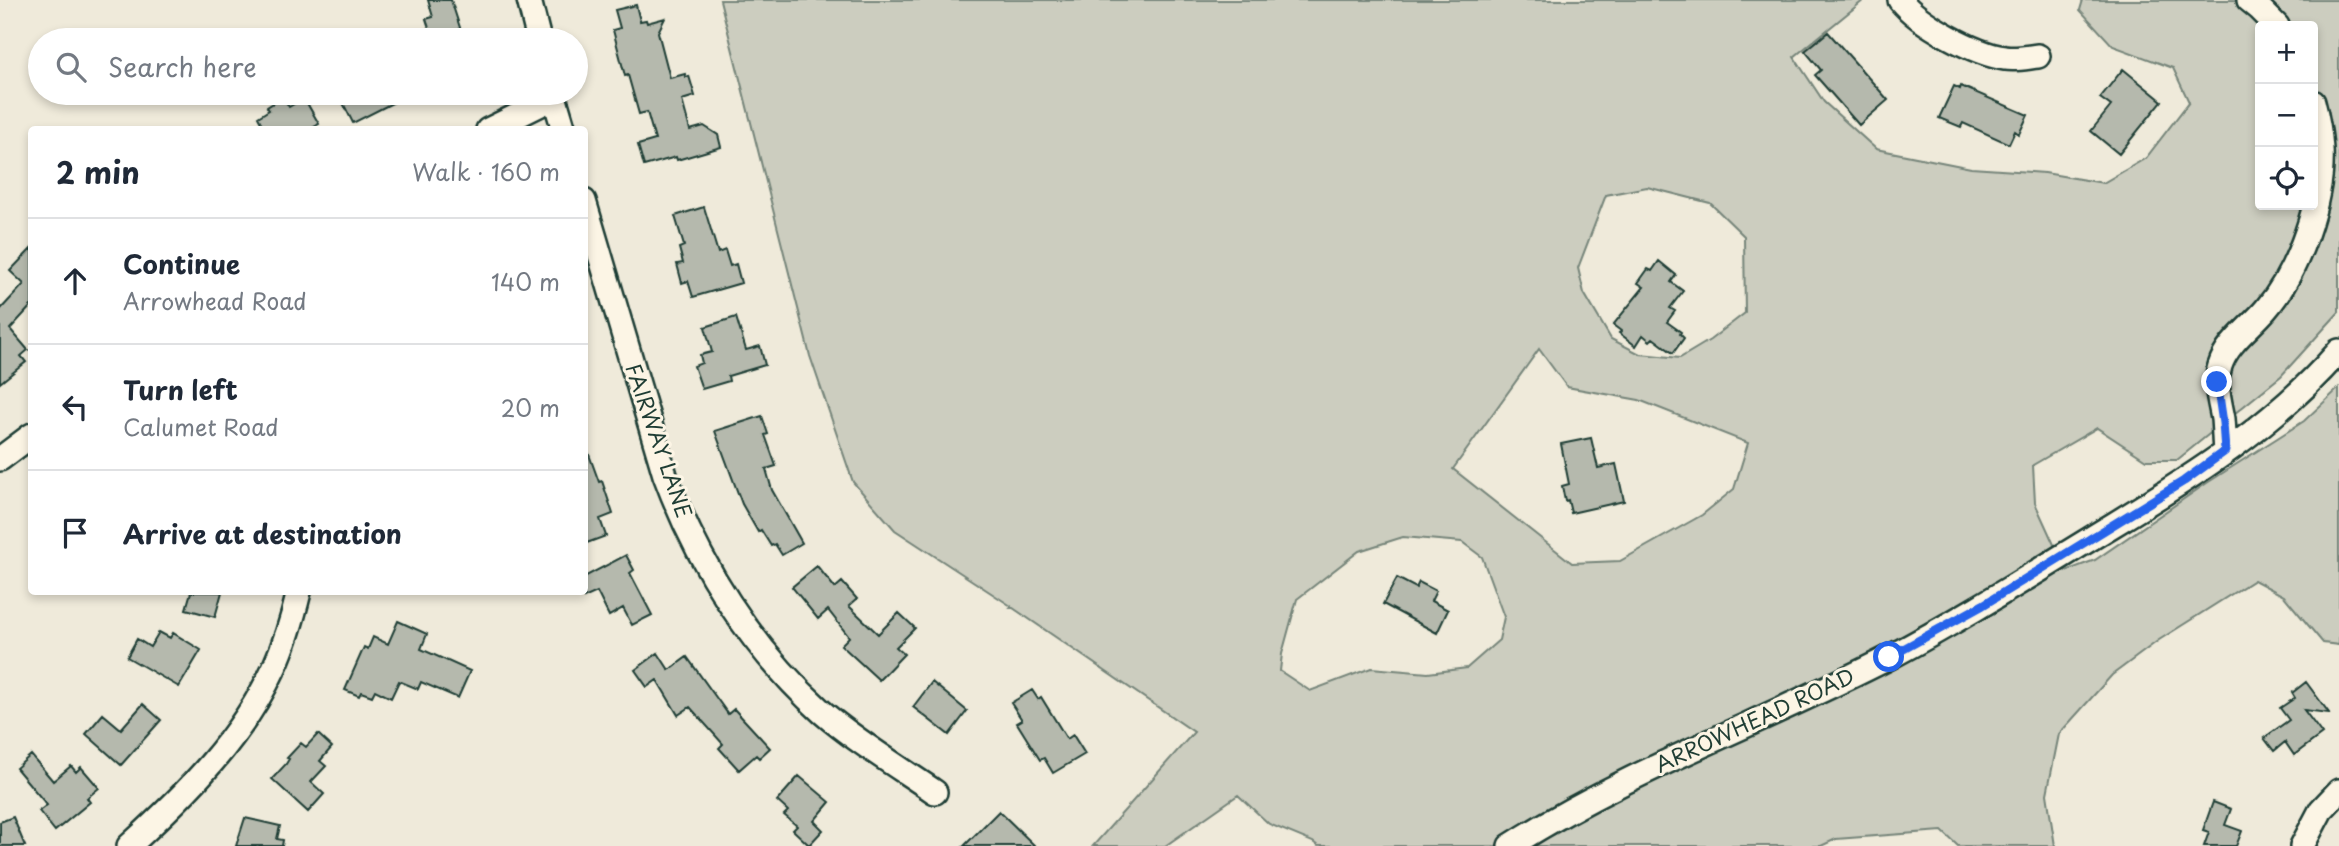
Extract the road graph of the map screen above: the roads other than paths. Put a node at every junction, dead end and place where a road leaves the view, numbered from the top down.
1 (528, 0) edge
2 (1900, 0) edge
3 (2249, 0) edge
4 (2272, 21) edge
5 (536, 28) edge
6 (2038, 56) dead end
7 (535, 105) edge
8 (557, 105) edge
9 (2318, 118) edge
10 (496, 126) edge
11 (563, 126) edge
12 (588, 215) edge
13 (2339, 351) edge
14 (28, 438) edge
15 (2225, 451) junction
16 (0, 459) edge
17 (298, 595) edge
18 (2339, 791) edge
19 (935, 792) dead end
20 (129, 846) edge
21 (1510, 846) edge
22 (2302, 846) edge

1 - 5 street
2 - 6 street
3 - 4 street
7 - 10 street
8 - 11 street
9 - 15 street
12 - 19 street, FAIRWAY LANE
13 - 15 street, ARROWHEAD ROAD
14 - 16 street
15 - 21 street, ARROWHEAD ROAD
17 - 20 street
18 - 22 street

